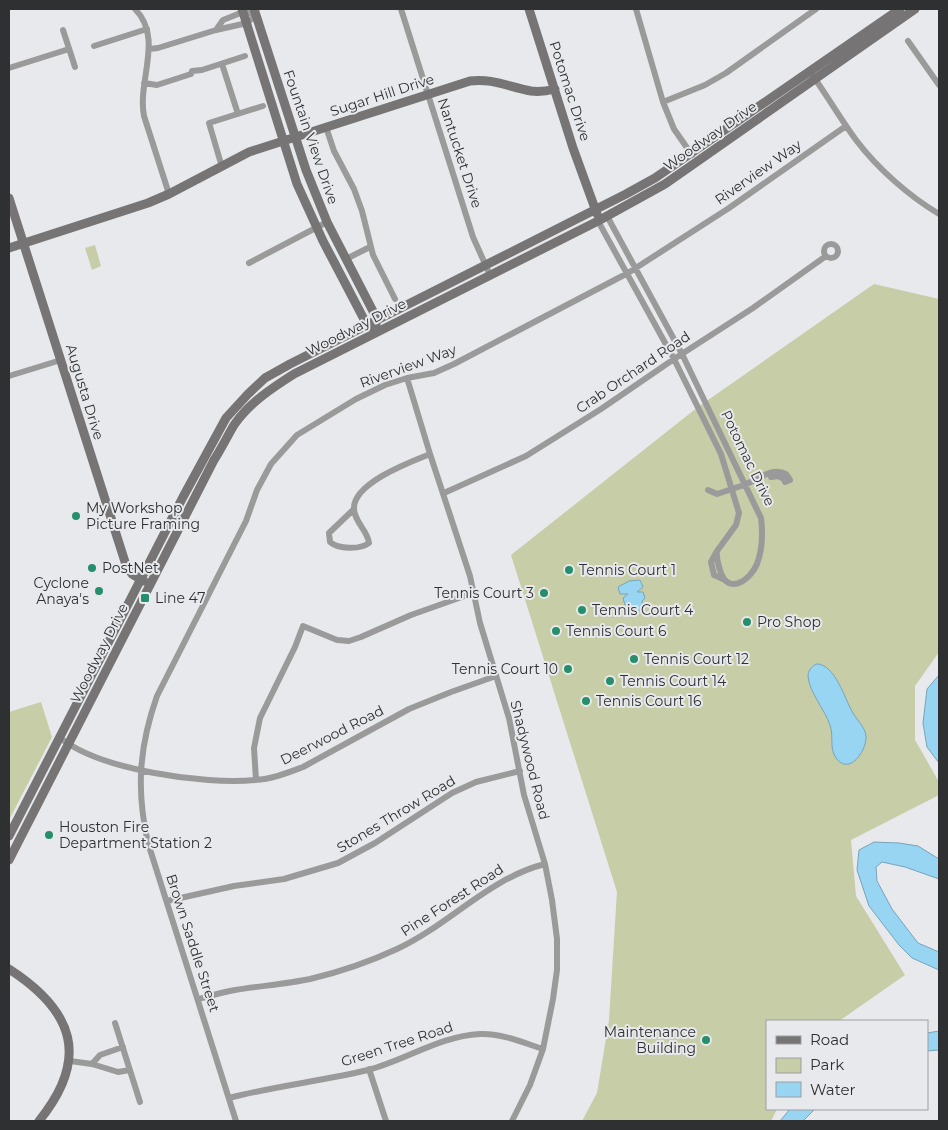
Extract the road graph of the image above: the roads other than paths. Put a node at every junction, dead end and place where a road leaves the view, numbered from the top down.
1 (135, 9) edge
2 (401, 9) edge
3 (529, 9) edge
4 (637, 9) edge
5 (816, 9) edge
6 (900, 9) edge
7 (915, 9) edge
8 (243, 10) edge
9 (255, 12) edge
10 (247, 23) junction
11 (147, 29) junction
12 (63, 30) dead end
13 (216, 30) junction
14 (908, 41) dead end
15 (94, 46) dead end
16 (69, 49) junction
17 (149, 49) junction
18 (245, 56) dead end
19 (222, 64) junction
20 (75, 67) dead end
21 (9, 68) edge
22 (812, 75) junction
23 (144, 84) junction
24 (939, 85) edge
25 (554, 89) junction
26 (428, 94) junction
27 (663, 102) junction
28 (263, 106) dead end
29 (238, 114) junction
30 (846, 126) junction
31 (326, 127) junction
32 (295, 137) junction
33 (283, 141) junction
34 (690, 153) junction
35 (697, 163) junction
36 (222, 166) junction
37 (169, 194) junction
38 (9, 198) edge
39 (597, 209) junction
40 (939, 214) edge
41 (607, 216) junction
42 (598, 221) junction
43 (327, 222) junction
44 (316, 228) junction
45 (23, 243) junction
46 (370, 247) junction
47 (9, 248) edge
48 (826, 256) dead end
49 (346, 258) junction
50 (249, 263) dead end
51 (485, 265) junction
52 (636, 268) junction
53 (628, 273) junction
54 (490, 275) junction
55 (395, 299) dead end
56 (377, 319) junction
57 (367, 325) junction
58 (376, 332) junction
59 (682, 354) junction
60 (674, 359) junction
61 (61, 360) junction
62 (290, 364) junction
63 (294, 374) junction
64 (9, 376) edge
65 (407, 378) junction
66 (430, 454) junction
67 (747, 484) junction
68 (732, 489) junction
69 (708, 490) dead end
70 (444, 493) junction
71 (183, 497) junction
72 (193, 502) junction
73 (354, 509) junction
74 (140, 579) junction
75 (149, 584) junction
76 (473, 592) junction
77 (102, 655) junction
78 (111, 660) junction
79 (496, 676) junction
80 (59, 737) junction
81 (68, 745) junction
82 (140, 770) junction
83 (520, 771) junction
84 (256, 780) junction
85 (28, 798) junction
86 (39, 803) junction
87 (16, 822) junction
88 (26, 827) junction
89 (9, 836) edge
90 (9, 860) edge
91 (545, 864) junction
92 (167, 901) junction
93 (9, 969) edge
94 (198, 999) junction
95 (115, 1023) dead end
96 (123, 1047) junction
97 (543, 1050) junction
98 (70, 1060) junction
99 (92, 1064) junction
100 (369, 1069) junction
101 (130, 1070) junction
102 (229, 1098) junction
103 (140, 1102) dead end
104 (40, 1121) edge
105 (236, 1121) edge
106 (386, 1121) edge
107 (512, 1121) edge

1 - 11 street
2 - 26 street, Nantucket Drive
3 - 25 main road, Potomac Drive
4 - 27 street
5 - 27 street
6 - 22 main road, Woodway Drive
7 - 22 main road, Woodway Drive
8 - 9 street
8 - 10 main road, Fountain View Drive
8 - 13 street
9 - 10 street
9 - 32 main road, Fountain View Drive
10 - 13 street
10 - 33 main road, Fountain View Drive
11 - 15 street
11 - 17 street
12 - 16 street
13 - 17 street
14 - 24 street
16 - 20 street
16 - 21 street
17 - 23 street
18 - 19 street
19 - 23 street
19 - 29 street
22 - 30 street
22 - 34 main road, Woodway Drive
22 - 35 main road, Woodway Drive
23 - 37 street
25 - 26 main road, Sugar Hill Drive
25 - 39 main road, Potomac Drive
26 - 31 main road, Sugar Hill Drive
26 - 51 street, Nantucket Drive
27 - 34 street
28 - 29 street
29 - 36 street
30 - 40 street
30 - 52 street, Riverview Way
31 - 32 main road, Sugar Hill Drive
31 - 46 street
32 - 33 main road, Sugar Hill Drive
32 - 43 main road, Fountain View Drive
33 - 36 main road, Sugar Hill Drive
33 - 44 main road, Fountain View Drive
34 - 35 street
34 - 39 main road, Woodway Drive
35 - 41 main road, Woodway Drive
36 - 37 main road, Sugar Hill Drive
37 - 45 main road, Sugar Hill Drive
38 - 45 main road, Augusta Drive
39 - 41 main road, Potomac Drive
39 - 42 main road, Potomac Drive
39 - 51 main road, Woodway Drive
41 - 42 main road, Woodway Drive
41 - 52 street, Potomac Drive
42 - 53 street, Potomac Drive
42 - 54 main road, Woodway Drive
43 - 44 street
43 - 49 main road, Fountain View Drive
44 - 50 street
44 - 57 main road, Fountain View Drive
45 - 47 main road, Sugar Hill Drive
45 - 61 main road, Augusta Drive
46 - 49 street
46 - 55 street
48 - 59 street, Crab Orchard Road
49 - 56 main road, Fountain View Drive
51 - 54 street, Nantucket Drive
51 - 56 main road, Woodway Drive
52 - 53 street, Riverview Way
52 - 59 street, Potomac Drive
53 - 60 street, Potomac Drive
53 - 65 street, Riverview Way
54 - 58 main road, Woodway Drive
56 - 57 main road, Woodway Drive
56 - 58 main road
57 - 58 main road, Fountain View Drive
57 - 62 main road, Woodway Drive
58 - 63 main road, Woodway Drive
59 - 60 street, Crab Orchard Road
59 - 67 street, Potomac Drive
60 - 68 street, Potomac Drive
60 - 70 street, Crab Orchard Road
61 - 64 street
61 - 74 main road, Augusta Drive
62 - 63 main road
62 - 71 main road, Woodway Drive
63 - 72 main road, Woodway Drive
65 - 66 street, Shadywood Road
65 - 82 street, Riverview Way
66 - 70 street, Shadywood Road
66 - 73 street
67 - 67 street
67 - 68 street
67 - 68 street, Potomac Drive
68 - 69 street
70 - 76 street, Shadywood Road
71 - 72 main road
71 - 74 main road, Woodway Drive
72 - 75 main road, Woodway Drive
73 - 73 street
74 - 75 main road, Augusta Drive
74 - 77 main road, Woodway Drive
75 - 78 main road, Woodway Drive
76 - 79 street, Shadywood Road
76 - 84 street
77 - 78 main road
77 - 80 main road, Woodway Drive
78 - 81 main road, Woodway Drive
79 - 83 street, Shadywood Road
79 - 84 street, Deerwood Road
80 - 81 street, Deerwood Road
80 - 85 main road, Woodway Drive
81 - 82 street, Deerwood Road
81 - 86 main road, Woodway Drive
82 - 84 street, Deerwood Road
82 - 92 street, Brown Saddle Street
83 - 91 street, Shadywood Road
83 - 92 street, Stones Throw Road
85 - 86 main road
85 - 87 main road, Woodway Drive
86 - 88 main road, Woodway Drive
87 - 88 main road
87 - 89 main road, Woodway Drive
88 - 90 main road, Woodway Drive
91 - 94 street, Pine Forest Road
91 - 97 street, Shadywood Road
92 - 94 street, Brown Saddle Street
93 - 98 main road
94 - 102 street, Brown Saddle Street
95 - 96 street
96 - 99 street
96 - 101 street
97 - 100 street, Green Tree Road
97 - 107 street, Shadywood Road
98 - 99 street
98 - 104 main road
99 - 101 street
100 - 102 street, Green Tree Road
100 - 106 street
101 - 103 street
102 - 105 street, Brown Saddle Street

